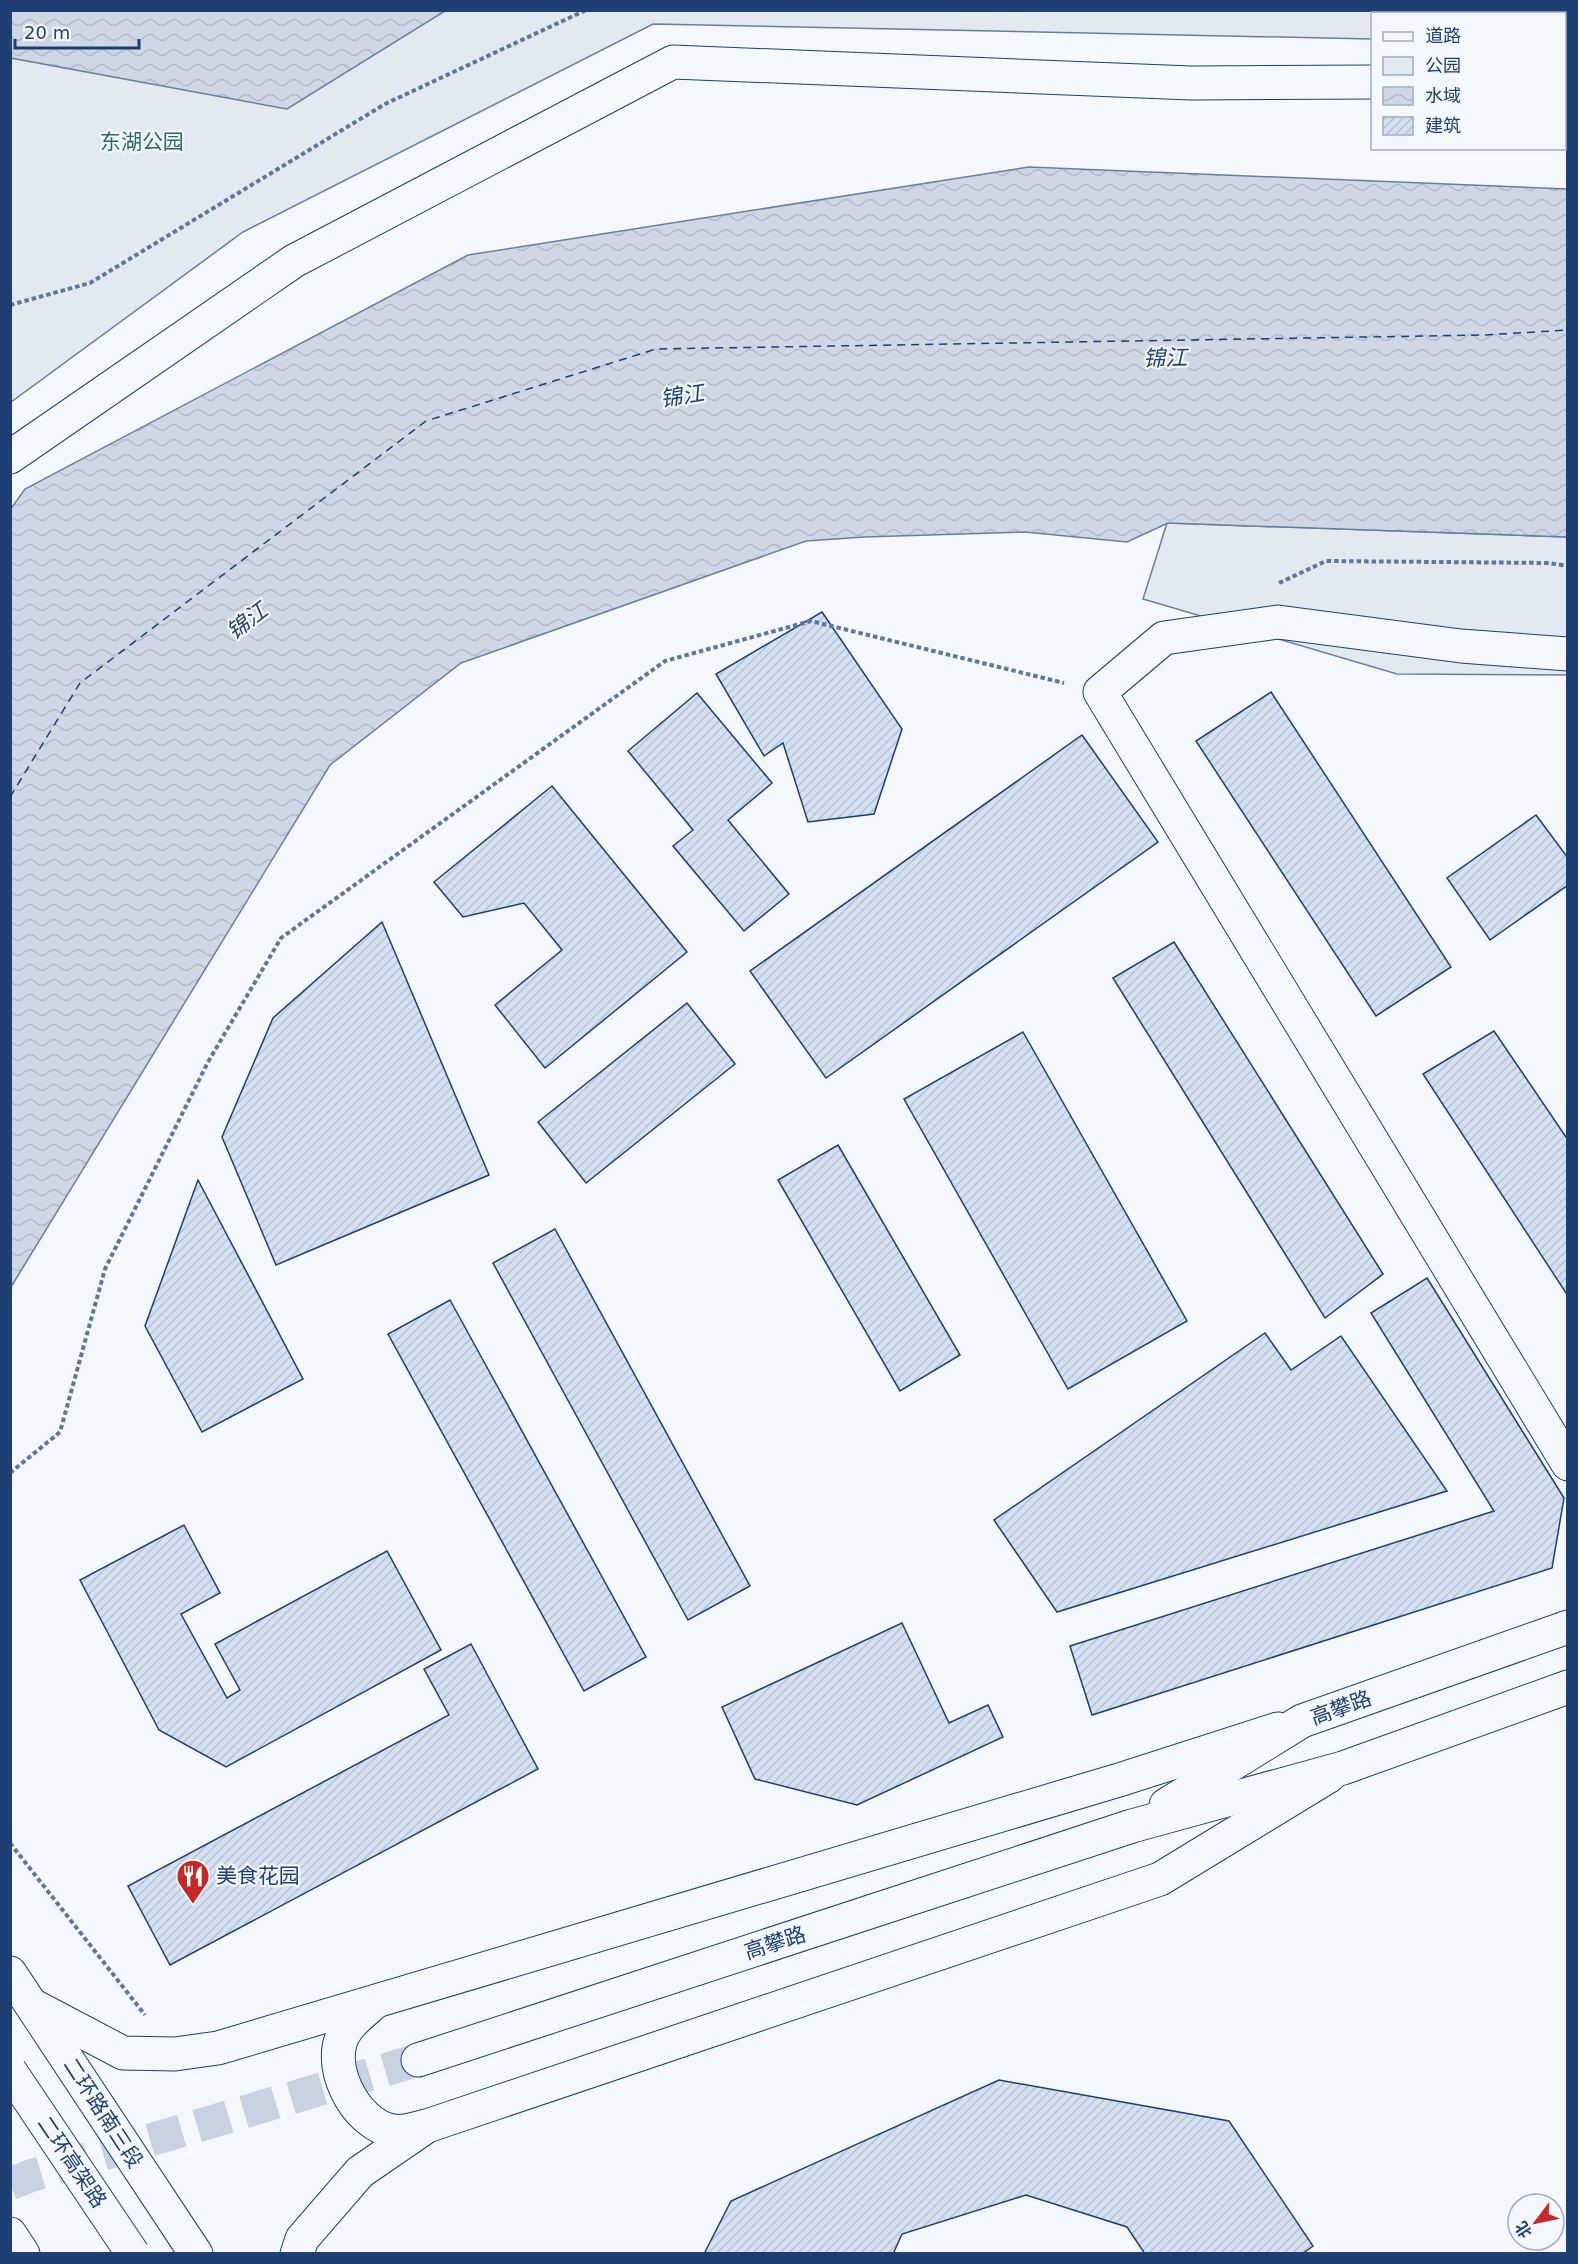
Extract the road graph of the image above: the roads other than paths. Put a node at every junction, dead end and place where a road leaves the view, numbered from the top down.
1 (1371, 82) edge
2 (10, 457) edge
3 (1568, 654) edge
4 (1568, 1464) edge
5 (1568, 1627) edge
6 (1568, 1687) edge
7 (1302, 1721) junction
8 (1343, 1768) junction
9 (1132, 1826) junction
10 (10, 1973) edge
11 (378, 2000) junction
12 (32, 2005) junction
13 (418, 2060) tunnel mouth
14 (10, 2071) edge
15 (427, 2126) junction
16 (10, 2234) edge
17 (23, 2253) edge
18 (133, 2253) edge
19 (196, 2253) edge
20 (297, 2253) edge

1 - 2 main road
3 - 4 main road
5 - 7 main road, 高攀路
6 - 8 main road, 高攀路
7 - 9 main road, 高攀路
7 - 11 main road
8 - 9 main road, 高攀路
8 - 15 main road
9 - 13 main road, 高攀路
10 - 12 main road, 二环路南三段
11 - 12 main road
11 - 15 main road
12 - 19 main road, 二环路南三段
14 - 18 main road, 二环高架路, bridge
15 - 20 main road
16 - 17 main road

